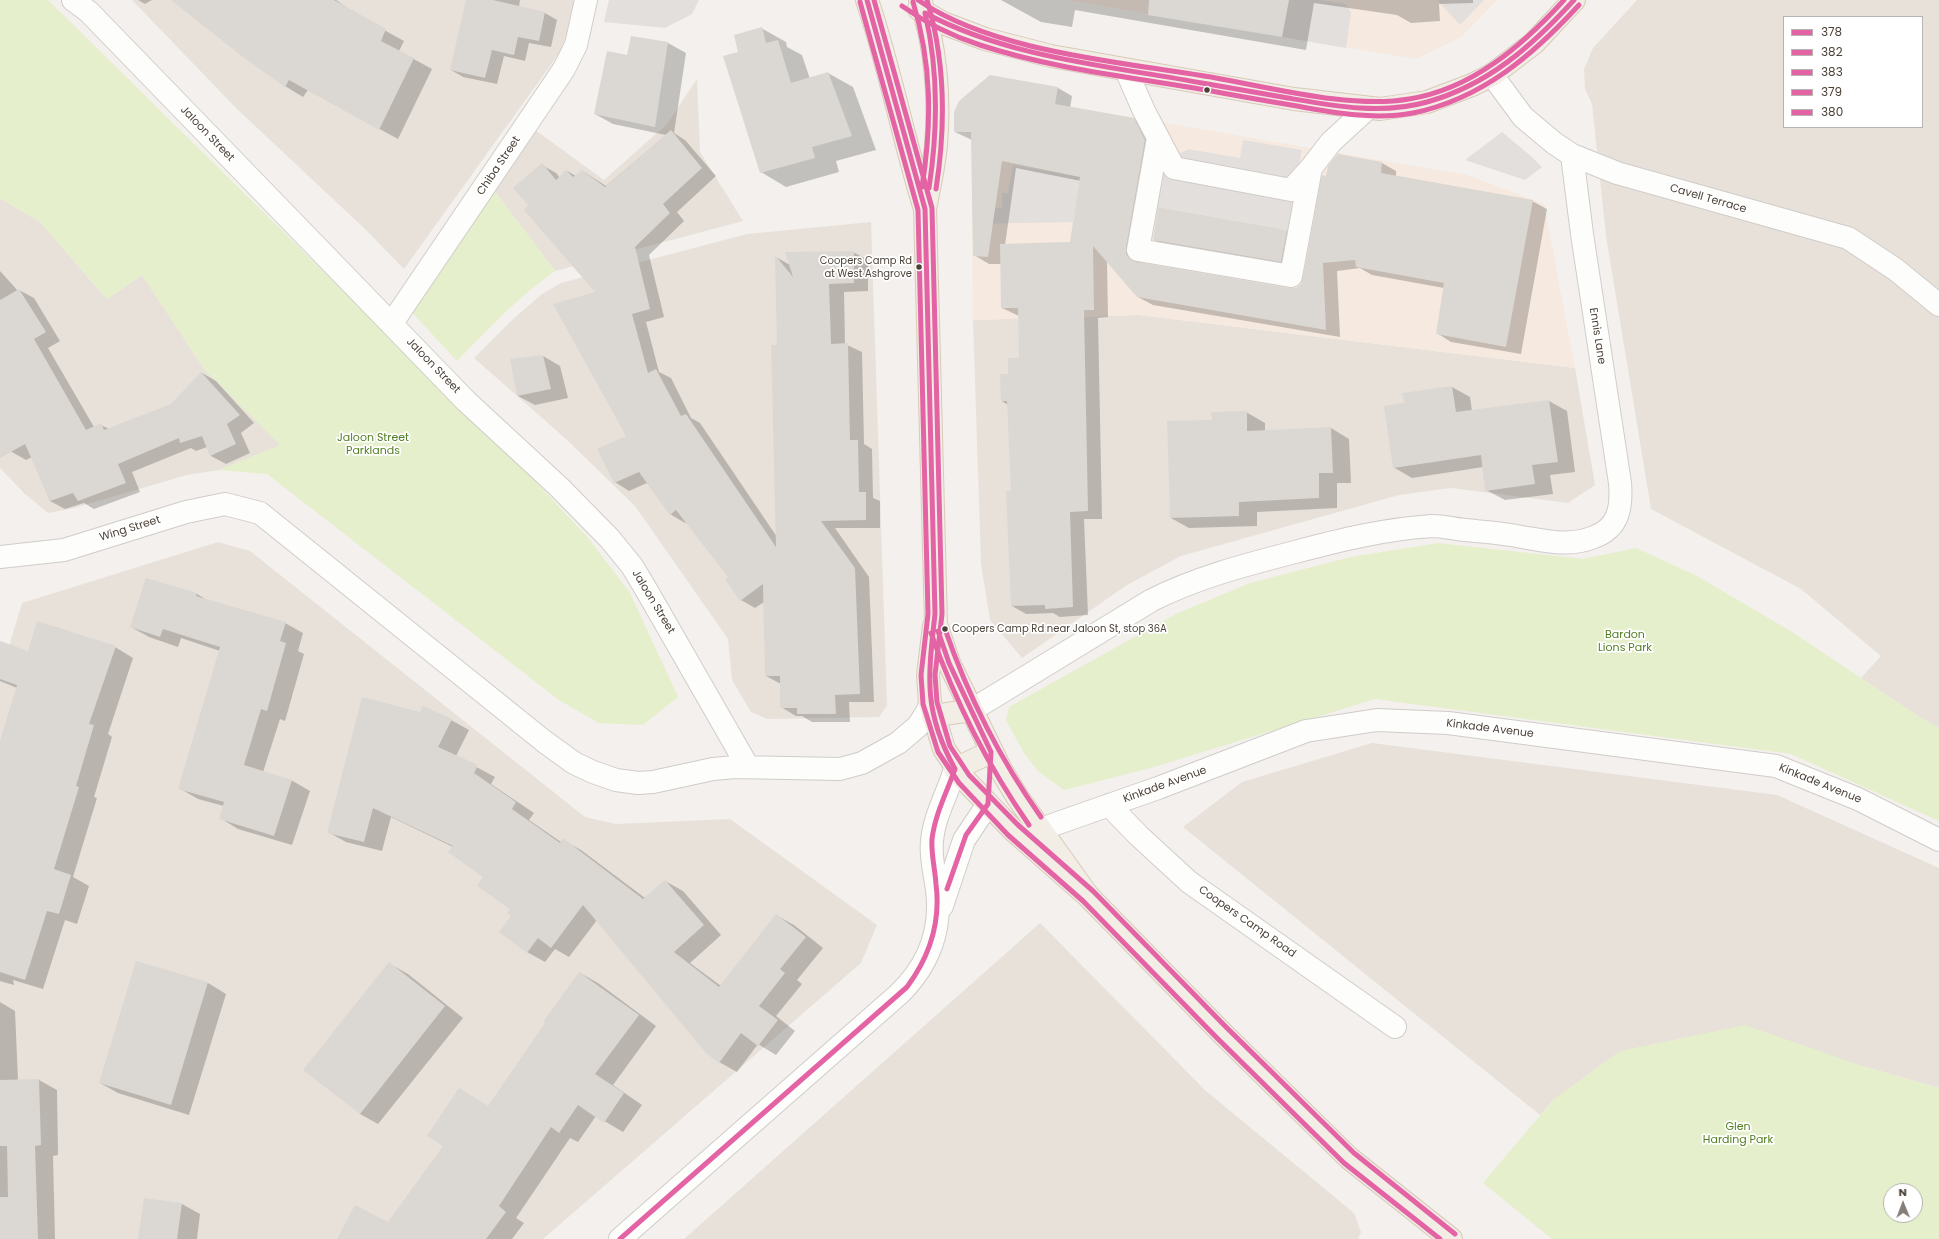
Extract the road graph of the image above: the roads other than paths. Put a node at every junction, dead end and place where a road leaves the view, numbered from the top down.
1 (73, 0) edge
2 (586, 0) edge
3 (867, 0) edge
4 (906, 0) edge
5 (1574, 0) edge
6 (923, 7) edge
7 (1126, 70) junction
8 (1492, 75) junction
9 (1367, 109) junction
10 (1158, 138) junction
11 (1572, 155) junction
12 (1311, 168) junction
13 (925, 209) junction
14 (1939, 305) edge
15 (392, 323) junction
16 (0, 557) edge
17 (935, 614) junction
18 (931, 709) junction
19 (972, 710) junction
20 (991, 752) junction
21 (748, 767) junction
22 (955, 768) junction
23 (988, 804) junction
24 (1109, 805) junction
25 (1041, 829) junction
26 (1939, 840) edge
27 (1088, 896) junction
28 (938, 919) junction
29 (1395, 1027) dead end
30 (620, 1239) edge
31 (1450, 1239) edge

1 - 15 street, Jaloon Street
2 - 15 street, Chiba Street
3 - 13 main road
4 - 6 main road
5 - 8 main road
6 - 7 main road
6 - 13 main road
7 - 9 main road
7 - 10 street
8 - 9 main road
8 - 11 street, Cavell Terrace
9 - 12 street
10 - 12 street
10 - 12 street
11 - 14 street, Cavell Terrace
11 - 19 street, Ennis Lane
13 - 17 main road
15 - 21 street, Jaloon Street
16 - 21 street, Wing Street
17 - 18 main road
17 - 19 main road
18 - 19 main road
18 - 21 street
18 - 22 main road
19 - 20 main road
20 - 22 main road
20 - 23 main road
20 - 25 main road
22 - 23 main road
22 - 28 street
23 - 27 main road
23 - 28 street
24 - 25 street, Kinkade Avenue
24 - 26 street, Kinkade Avenue
24 - 29 street, Coopers Camp Road
25 - 27 main road
27 - 31 main road
28 - 30 street

